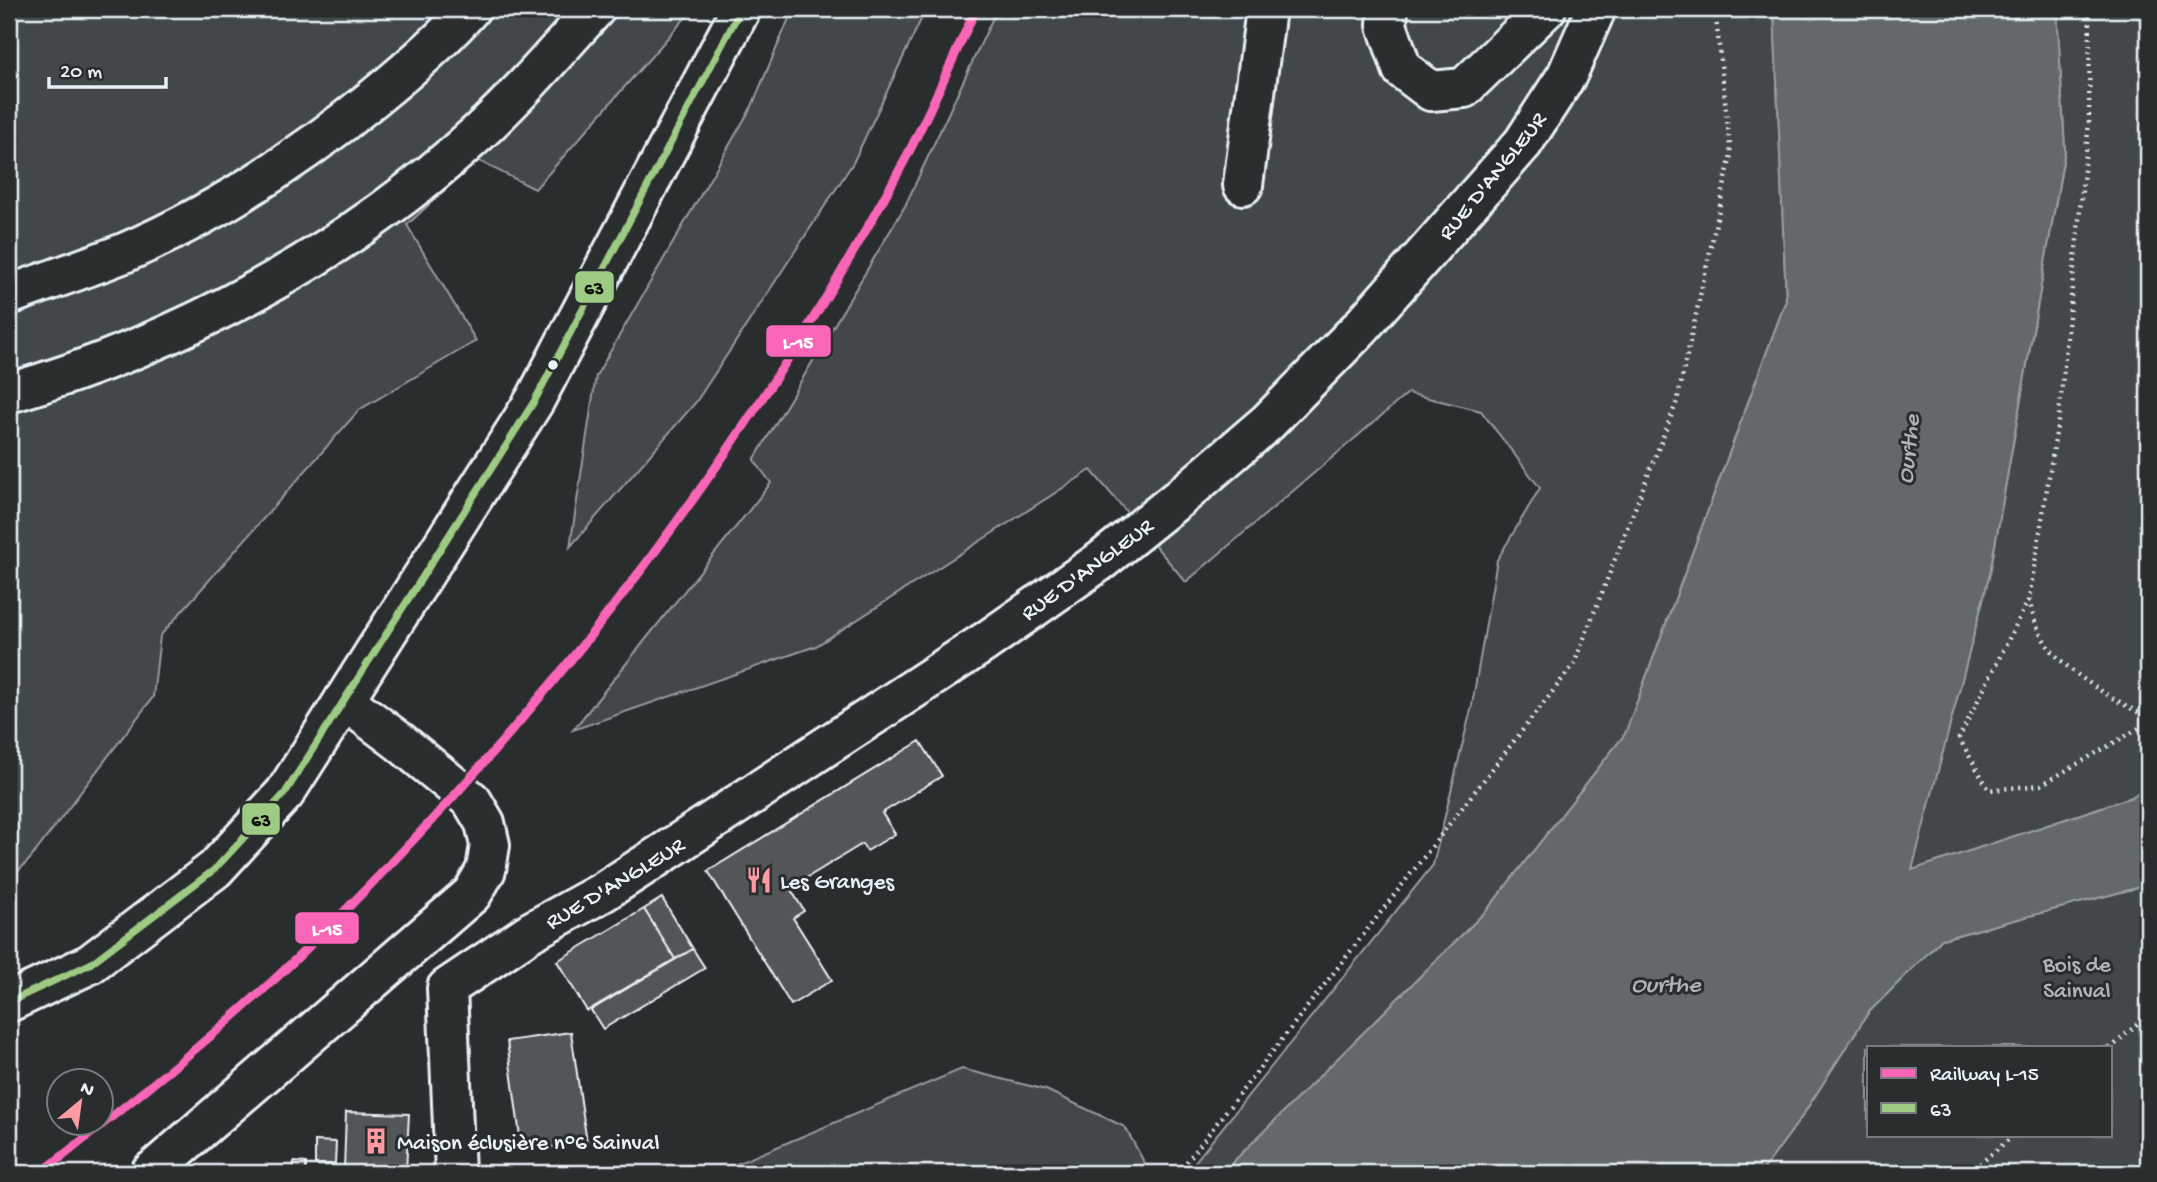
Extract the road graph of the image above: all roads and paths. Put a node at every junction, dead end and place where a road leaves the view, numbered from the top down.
1 (470, 9) edge
2 (595, 9) edge
3 (741, 9) edge
4 (1266, 9) edge
5 (1388, 9) edge
6 (1546, 9) edge
7 (1596, 9) edge
8 (1715, 9) edge
9 (2090, 9) edge
10 (1243, 185) dead end
11 (9, 295) edge
12 (9, 393) edge
13 (2029, 599) junction
14 (344, 700) junction
15 (2148, 720) edge
16 (9, 1002) edge
17 (2148, 1014) edge
18 (2112, 1047) edge
19 (2013, 1136) edge
20 (150, 1173) edge
21 (455, 1173) edge
22 (1178, 1173) edge
23 (1969, 1173) edge

1 - 11 street
2 - 12 street
3 - 14 street
4 - 10 street
5 - 6 street
7 - 21 street, RUE D'ANGLEUR
8 - 22 path
9 - 13 path
13 - 15 path
13 - 15 path
14 - 16 street
14 - 20 street
17 - 18 path
19 - 23 path

